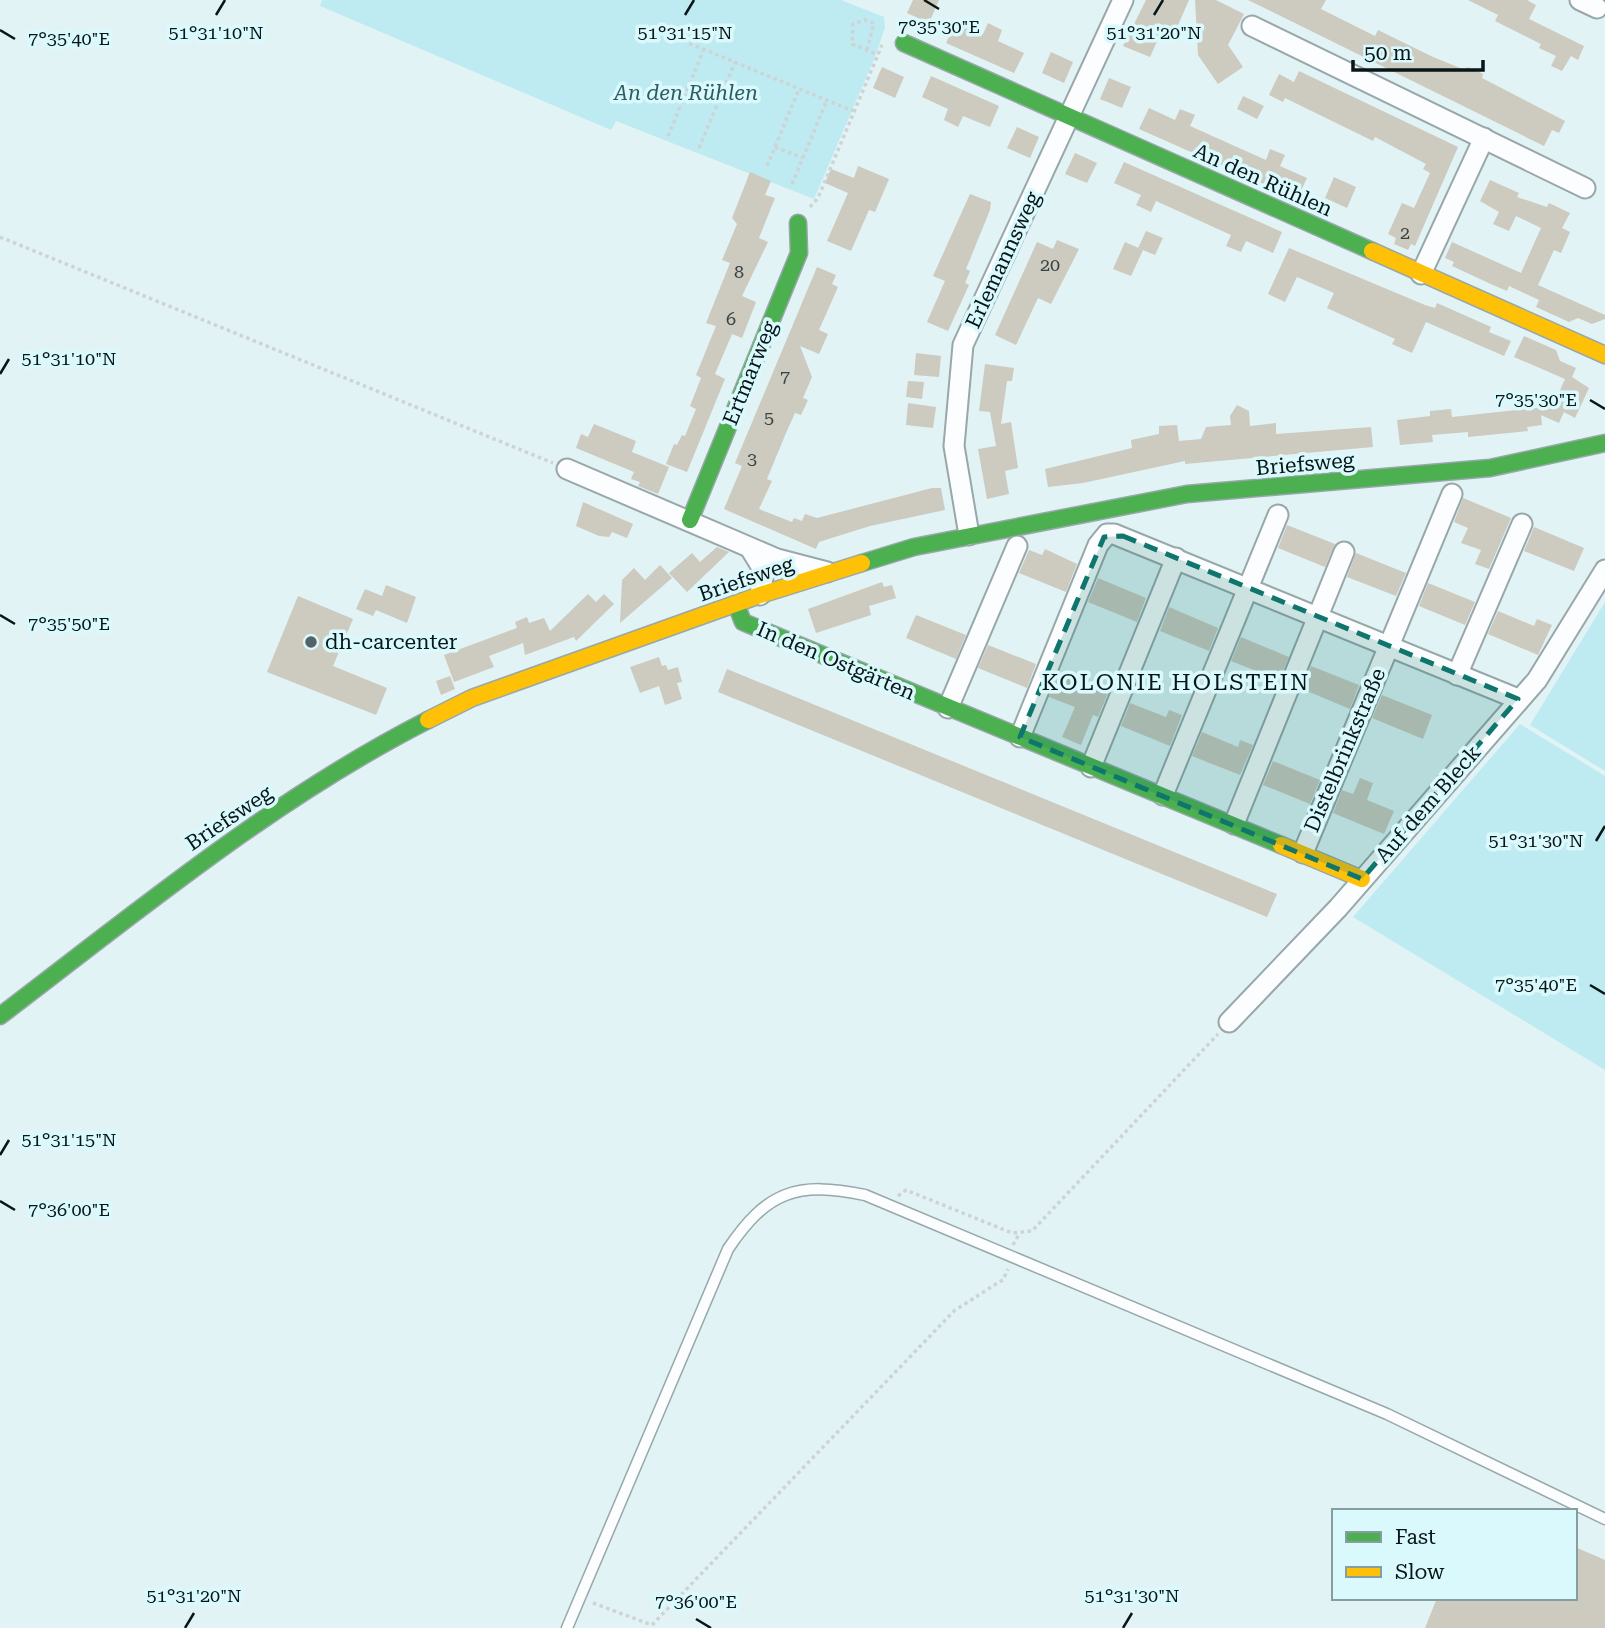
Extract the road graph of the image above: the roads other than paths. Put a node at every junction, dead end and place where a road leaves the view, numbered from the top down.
1 (1123, 0) edge
2 (1252, 26) dead end
3 (897, 43) road end
4 (1070, 117) junction
5 (1485, 138) junction
6 (1585, 188) dead end
7 (798, 223) road end
8 (1421, 274) junction
9 (1605, 355) edge
10 (1605, 443) edge
11 (568, 469) road end
12 (1452, 494) dead end
13 (1278, 515) dead end
14 (690, 520) junction
15 (1522, 524) dead end
16 (969, 534) junction
17 (1017, 546) dead end
18 (750, 548) junction
19 (1344, 552) dead end
20 (1176, 558) junction
21 (1605, 570) edge
22 (831, 573) junction
23 (1247, 588) junction
24 (760, 595) junction
25 (736, 604) junction
26 (1318, 618) junction
27 (1388, 647) junction
28 (1457, 675) junction
29 (1518, 699) junction
30 (948, 708) junction
31 (1020, 737) junction
32 (1091, 767) junction
33 (1163, 795) junction
34 (1234, 824) junction
35 (1303, 853) junction
36 (1362, 879) junction
37 (0, 1016) edge
38 (1229, 1022) road end
39 (1605, 1519) edge
40 (567, 1628) edge

1 - 4 street, Erlemannsweg
2 - 5 street
3 - 4 street, An den Rühlen
4 - 8 street, An den Rühlen
4 - 16 street, Erlemannsweg
5 - 6 street
5 - 8 street
7 - 14 street, Ertmarweg
8 - 9 street, An den Rühlen
10 - 16 street, Briefsweg
11 - 14 street
12 - 27 street, Distelbrinkstraße
13 - 23 street
14 - 18 street
15 - 28 street
16 - 22 street, Briefsweg
17 - 30 street
18 - 22 street
18 - 24 street
19 - 26 street
20 - 23 street, Distelbrinkstraße
20 - 31 street, Distelbrinkstraße
20 - 32 street
21 - 29 street, Auf dem Bleck
22 - 24 street, Briefsweg
23 - 26 street, Distelbrinkstraße
23 - 33 street
24 - 25 street, Briefsweg
25 - 30 street, In den Ostgärten
25 - 37 street, Briefsweg
26 - 27 street, Distelbrinkstraße
26 - 34 street
27 - 28 street, Distelbrinkstraße
27 - 35 street, Distelbrinkstraße
28 - 29 street, Distelbrinkstraße
29 - 36 street, Auf dem Bleck
30 - 31 street, In den Ostgärten
31 - 32 street, In den Ostgärten
32 - 33 street, In den Ostgärten
33 - 34 street, In den Ostgärten
34 - 35 street, In den Ostgärten
35 - 36 street, In den Ostgärten
36 - 38 street, Auf dem Bleck
39 - 40 lane

